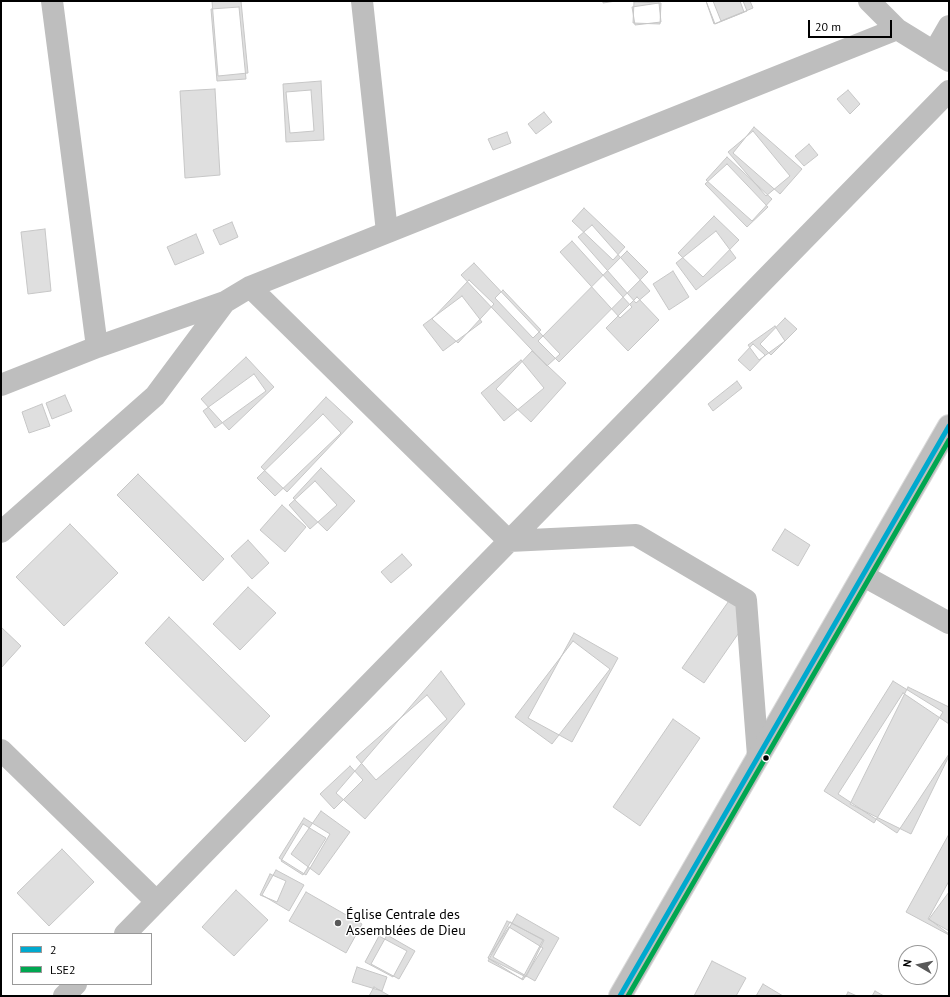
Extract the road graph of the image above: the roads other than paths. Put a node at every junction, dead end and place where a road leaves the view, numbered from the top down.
1 (52, 1) edge
2 (362, 1) edge
3 (869, 1) edge
4 (949, 26) edge
5 (897, 29) junction
6 (942, 56) edge
7 (949, 90) edge
8 (387, 232) junction
9 (250, 287) junction
10 (226, 302) junction
11 (97, 347) junction
12 (1, 385) edge
13 (949, 426) edge
14 (1, 532) edge
15 (508, 541) junction
16 (864, 576) junction
17 (949, 622) edge
18 (1, 750) edge
19 (758, 756) junction
20 (156, 902) junction
21 (125, 933) edge
22 (75, 985) edge
23 (64, 996) edge
24 (620, 996) edge

1 - 11 street
2 - 8 street
3 - 5 street
4 - 6 street
5 - 6 street
5 - 8 street
7 - 15 street
8 - 9 street
9 - 10 street
9 - 15 street
10 - 11 street
10 - 14 street
11 - 12 street
13 - 16 street
15 - 19 street
15 - 20 street
16 - 17 street
16 - 19 street
18 - 20 street
19 - 24 street
20 - 21 street
22 - 23 street

